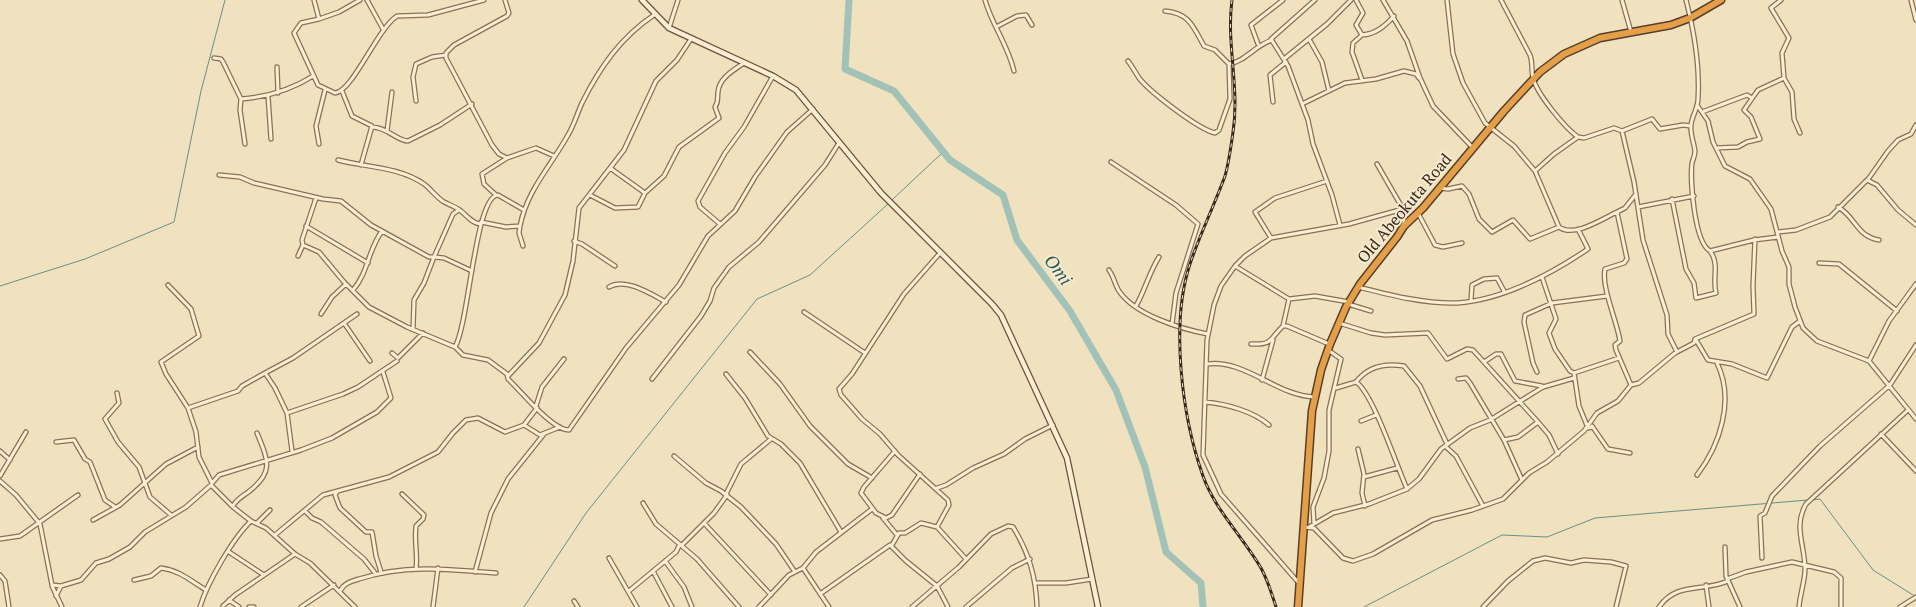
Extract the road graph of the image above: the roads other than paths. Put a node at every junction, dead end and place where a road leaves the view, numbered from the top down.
1 (314, 0) edge
2 (360, 0) edge
3 (367, 0) edge
4 (484, 0) edge
5 (505, 0) edge
6 (642, 0) edge
7 (678, 0) edge
8 (986, 0) edge
9 (1283, 0) edge
10 (1315, 0) edge
11 (1351, 0) edge
12 (1356, 0) edge
13 (1383, 0) edge
14 (1447, 0) edge
15 (1501, 0) edge
16 (1622, 0) edge
17 (1686, 0) edge
18 (1721, 0) edge
19 (1781, 0) edge
20 (1911, 0) edge
21 (1165, 11) dead end
22 (654, 15) junction
23 (1394, 16) junction
24 (1690, 18) junction
25 (319, 19) junction
26 (1916, 20) edge
27 (998, 26) junction
28 (1032, 26) dead end
29 (669, 28) junction
30 (383, 29) junction
31 (1632, 32) junction
32 (1362, 35) junction
33 (1309, 39) junction
34 (691, 40) junction
35 (1272, 40) junction
36 (1258, 44) junction
37 (446, 55) junction
38 (214, 58) dead end
39 (1285, 60) junction
40 (1128, 61) dead end
41 (745, 63) junction
42 (1229, 64) junction
43 (277, 67) dead end
44 (1014, 71) dead end
45 (313, 76) junction
46 (772, 76) junction
47 (1420, 78) junction
48 (1533, 78) junction
49 (1784, 78) junction
50 (1362, 80) junction
51 (1330, 89) junction
52 (325, 90) junction
53 (342, 91) junction
54 (392, 92) dead end
55 (278, 93) junction
56 (268, 96) junction
57 (1752, 98) junction
58 (242, 99) junction
59 (416, 101) dead end
60 (1273, 102) dead end
61 (472, 104) junction
62 (1302, 104) junction
63 (1697, 105) junction
64 (813, 109) junction
65 (1702, 112) junction
66 (1916, 125) edge
67 (1691, 126) junction
68 (372, 127) junction
69 (1490, 127) junction
70 (387, 131) junction
71 (1622, 131) junction
72 (1800, 133) dead end
73 (1578, 137) junction
74 (271, 139) dead end
75 (840, 142) junction
76 (245, 144) dead end
77 (319, 144) dead end
78 (1473, 148) junction
79 (1716, 148) junction
80 (554, 156) junction
81 (507, 158) junction
82 (338, 160) dead end
83 (1111, 162) dead end
84 (1377, 164) dead end
85 (361, 165) junction
86 (610, 168) junction
87 (1535, 171) junction
88 (219, 175) dead end
89 (1327, 180) junction
90 (1867, 180) junction
91 (1440, 188) junction
92 (646, 193) junction
93 (495, 194) junction
94 (1636, 194) junction
95 (590, 195) junction
96 (1694, 196) junction
97 (316, 198) junction
98 (1672, 199) junction
99 (1638, 207) junction
100 (1838, 207) junction
101 (1403, 208) junction
102 (459, 210) junction
103 (524, 210) junction
104 (1418, 212) junction
105 (1617, 212) junction
106 (480, 223) junction
107 (720, 224) junction
108 (1340, 225) junction
109 (1916, 225) edge
110 (306, 226) junction
111 (520, 226) junction
112 (1404, 226) junction
113 (1560, 227) junction
114 (1578, 229) junction
115 (382, 232) junction
116 (1778, 235) junction
117 (1271, 238) junction
118 (1755, 239) junction
119 (1879, 240) dead end
120 (574, 242) junction
121 (1462, 243) dead end
122 (303, 245) junction
123 (523, 246) dead end
124 (1710, 251) junction
125 (940, 252) junction
126 (298, 256) dead end
127 (434, 257) junction
128 (1159, 257) dead end
129 (368, 263) junction
130 (1819, 263) dead end
131 (615, 266) dead end
132 (1235, 266) junction
133 (1109, 270) dead end
134 (472, 271) junction
135 (1542, 277) junction
136 (346, 284) junction
137 (1916, 284) edge
138 (168, 285) dead end
139 (609, 286) dead end
140 (1358, 286) junction
141 (352, 290) junction
142 (1504, 291) junction
143 (1608, 296) junction
144 (1289, 299) junction
145 (1471, 300) junction
146 (666, 302) junction
147 (1349, 303) junction
148 (1552, 303) junction
149 (1136, 306) junction
150 (1371, 311) dead end
151 (1897, 311) junction
152 (804, 312) dead end
153 (321, 314) dead end
154 (357, 314) dead end
155 (1800, 321) junction
156 (344, 323) junction
157 (1338, 323) junction
158 (1172, 324) junction
159 (1283, 326) junction
160 (413, 329) junction
161 (423, 333) junction
162 (1208, 334) junction
163 (1273, 340) junction
164 (1695, 340) junction
165 (1251, 344) dead end
166 (1916, 345) edge
167 (455, 347) junction
168 (1329, 347) junction
169 (750, 352) dead end
170 (1677, 352) junction
171 (392, 353) dead end
172 (865, 353) junction
173 (1619, 358) junction
174 (564, 360) dead end
175 (370, 361) dead end
176 (397, 361) dead end
177 (1869, 361) junction
178 (1484, 362) junction
179 (1717, 362) junction
180 (1207, 364) junction
181 (383, 372) junction
182 (1537, 372) dead end
183 (265, 373) junction
184 (1574, 373) junction
185 (726, 374) dead end
186 (508, 377) junction
187 (1574, 378) junction
188 (652, 379) dead end
189 (1458, 379) dead end
190 (1262, 380) junction
191 (1356, 382) junction
192 (1632, 385) junction
193 (1890, 385) junction
194 (1543, 387) junction
195 (1336, 388) junction
196 (117, 393) dead end
197 (1315, 397) junction
198 (1519, 401) junction
199 (1205, 402) junction
200 (536, 407) junction
201 (188, 408) junction
202 (1908, 410) junction
203 (287, 413) junction
204 (1376, 415) junction
205 (1916, 419) edge
206 (1490, 420) junction
207 (1361, 421) dead end
208 (1538, 422) junction
209 (1590, 422) junction
210 (524, 425) junction
211 (1053, 425) junction
212 (1270, 425) dead end
213 (560, 427) junction
214 (1593, 427) junction
215 (1588, 428) junction
216 (26, 432) dead end
217 (257, 433) dead end
218 (544, 434) junction
219 (1881, 434) junction
220 (771, 439) junction
221 (1504, 440) junction
222 (56, 442) dead end
223 (1446, 445) junction
224 (198, 447) junction
225 (1358, 449) dead end
226 (0, 451) edge
227 (292, 451) junction
228 (895, 451) junction
229 (1630, 453) dead end
230 (1558, 454) junction
231 (674, 456) dead end
232 (10, 460) junction
233 (267, 460) junction
234 (1398, 468) junction
235 (1916, 471) edge
236 (920, 474) junction
237 (1696, 475) dead end
238 (0, 476) edge
239 (1364, 477) junction
240 (872, 478) junction
241 (1522, 480) junction
242 (0, 482) edge
243 (144, 482) junction
244 (212, 484) junction
245 (936, 488) junction
246 (1406, 489) junction
247 (337, 492) junction
248 (78, 494) dead end
249 (402, 494) dead end
250 (726, 495) junction
251 (643, 504) dead end
252 (1365, 506) junction
253 (1483, 506) junction
254 (116, 507) junction
255 (233, 507) junction
256 (872, 509) junction
257 (270, 510) dead end
258 (305, 511) junction
259 (171, 515) junction
260 (882, 517) junction
261 (93, 520) dead end
262 (251, 521) junction
263 (257, 523) junction
264 (704, 523) junction
265 (40, 524) junction
266 (1314, 524) junction
267 (937, 527) junction
268 (1306, 527) junction
269 (842, 532) junction
270 (275, 535) junction
271 (897, 535) junction
272 (0, 539) edge
273 (681, 544) junction
274 (892, 546) junction
275 (1725, 547) dead end
276 (229, 552) junction
277 (295, 554) junction
278 (608, 558) dead end
279 (1762, 558) dead end
280 (966, 559) junction
281 (1030, 559) junction
282 (665, 561) junction
283 (1805, 564) junction
284 (438, 568) junction
285 (803, 568) junction
286 (416, 569) junction
287 (653, 571) junction
288 (381, 572) junction
289 (475, 572) junction
290 (795, 572) junction
291 (375, 573) junction
292 (496, 573) dead end
293 (0, 575) edge
294 (264, 575) junction
295 (1092, 579) junction
296 (134, 580) dead end
297 (1728, 580) junction
298 (1298, 582) junction
299 (1035, 583) junction
300 (52, 585) junction
301 (334, 585) junction
302 (1706, 585) junction
303 (61, 586) junction
304 (937, 586) junction
305 (206, 590) junction
306 (629, 591) junction
307 (340, 592) junction
308 (820, 594) junction
309 (771, 595) junction
310 (56, 596) junction
311 (1916, 596) edge
312 (229, 600) junction
313 (574, 601) dead end
314 (223, 606) edge
315 (914, 606) edge
316 (9, 607) edge
317 (62, 607) edge
318 (200, 607) edge
319 (239, 607) edge
320 (249, 607) edge
321 (254, 607) edge
322 (301, 607) edge
323 (355, 607) edge
324 (433, 607) edge
325 (578, 607) edge
326 (637, 607) edge
327 (672, 607) edge
328 (692, 607) edge
329 (739, 607) edge
330 (759, 607) edge
331 (829, 607) edge
332 (948, 607) edge
333 (966, 607) edge
334 (1037, 607) edge
335 (1098, 607) edge
336 (1298, 607) edge
337 (1483, 607) edge
338 (1616, 607) edge
339 (1659, 607) edge
340 (1709, 607) edge
341 (1740, 607) edge
342 (1799, 607) edge
343 (1841, 607) edge
344 (1900, 607) edge

1 - 25 street
2 - 25 street
3 - 30 street
4 - 30 street
5 - 37 street
6 - 22 street
7 - 29 street
8 - 27 street
9 - 36 street
10 - 35 street
11 - 33 street
12 - 32 street
13 - 23 street
14 - 69 street
15 - 48 street
16 - 31 street
17 - 24 street
18 - 24 highway, Old Abeokuta Road
19 - 49 street
20 - 26 street
21 - 42 street
22 - 29 street
22 - 80 street
23 - 32 street
23 - 47 street
24 - 31 highway, Old Abeokuta Road
24 - 63 street
25 - 45 street
27 - 28 street
27 - 44 street
29 - 34 street
30 - 53 street
31 - 48 highway, Old Abeokuta Road
32 - 50 street
33 - 39 street
33 - 51 street
34 - 41 street
34 - 86 street
35 - 36 street
35 - 39 street
36 - 42 street
37 - 59 street
37 - 61 street
38 - 58 street
39 - 60 street
39 - 62 street
40 - 42 street
41 - 46 street
41 - 92 street
43 - 55 street
45 - 52 street
45 - 55 street
46 - 64 street
46 - 107 street
47 - 50 street
47 - 78 street
48 - 69 highway, Old Abeokuta Road
48 - 73 street
49 - 57 street
49 - 72 street
50 - 51 street
51 - 62 street
52 - 53 street
52 - 77 street
53 - 68 street
54 - 70 street
55 - 56 street
56 - 58 street
56 - 74 street
57 - 65 street
57 - 79 street
58 - 76 street
61 - 70 street
61 - 81 street
62 - 89 street
63 - 65 street
63 - 67 street
64 - 75 street
64 - 107 street
65 - 79 street
66 - 90 street
67 - 71 street
67 - 96 street
68 - 70 street
68 - 85 street
69 - 78 highway, Old Abeokuta Road
69 - 87 street
71 - 73 street
71 - 94 street
73 - 87 street
75 - 125 street
75 - 188 street
78 - 91 highway, Old Abeokuta Road
79 - 116 street
80 - 81 street
80 - 103 street
81 - 93 street
82 - 85 street
83 - 158 street
84 - 101 street
85 - 102 street
86 - 92 street
86 - 95 street
87 - 113 street
88 - 97 street
89 - 108 street
89 - 117 street
90 - 100 street
90 - 109 street
91 - 104 highway, Old Abeokuta Road
91 - 113 street
92 - 95 street
93 - 103 street
93 - 106 street
94 - 99 street
94 - 105 street
95 - 120 street
96 - 98 street
96 - 124 street
97 - 110 street
97 - 115 street
98 - 99 street
98 - 124 street
99 - 170 street
100 - 116 street
100 - 119 street
101 - 108 street
101 - 112 street
102 - 106 street
102 - 127 street
103 - 111 street
104 - 112 highway, Old Abeokuta Road
104 - 121 street
105 - 114 street
105 - 143 street
106 - 111 street
106 - 134 street
107 - 146 street
108 - 117 street
110 - 122 street
110 - 129 street
111 - 123 street
112 - 140 highway, Old Abeokuta Road
113 - 114 street
114 - 135 street
115 - 127 street
115 - 129 street
116 - 118 street
116 - 155 street
117 - 132 street
118 - 124 street
118 - 164 street
120 - 131 street
120 - 186 street
122 - 126 street
122 - 136 street
125 - 172 street
125 - 211 street
127 - 134 street
127 - 160 street
128 - 149 street
129 - 141 street
130 - 151 street
132 - 144 street
132 - 162 street
133 - 149 street
134 - 167 street
135 - 142 street
135 - 148 street
136 - 141 street
136 - 153 street
137 - 151 street
138 - 201 street
139 - 146 street
140 - 145 street
140 - 147 highway, Old Abeokuta Road
141 - 160 street
142 - 145 street
142 - 145 street
143 - 148 street
143 - 173 street
144 - 147 street
144 - 159 street
146 - 213 street
147 - 150 street
147 - 157 highway, Old Abeokuta Road
148 - 182 street
148 - 184 street
149 - 158 street
151 - 177 street
152 - 172 street
154 - 156 street
155 - 177 street
155 - 179 street
156 - 175 street
156 - 183 street
157 - 168 highway, Old Abeokuta Road
157 - 178 street
158 - 162 street
159 - 163 street
159 - 168 street
160 - 161 street
161 - 167 street
161 - 171 street
162 - 180 street
163 - 165 street
163 - 190 street
164 - 170 street
164 - 179 street
166 - 193 street
167 - 186 street
168 - 195 street
168 - 197 highway, Old Abeokuta Road
169 - 240 street
170 - 192 street
172 - 228 street
173 - 184 street
173 - 192 street
174 - 200 street
176 - 181 street
177 - 193 street
178 - 194 street
178 - 198 street
179 - 237 street
180 - 190 street
180 - 199 street
181 - 203 street
181 - 227 street
183 - 201 street
183 - 203 street
184 - 187 street
185 - 220 street
186 - 200 street
187 - 194 street
187 - 215 street
189 - 206 street
190 - 197 street
191 - 195 street
191 - 204 street
191 - 223 street
192 - 209 street
193 - 202 street
193 - 279 street
194 - 198 street
195 - 266 street
196 - 243 street
197 - 268 highway, Old Abeokuta Road
198 - 206 street
198 - 208 street
199 - 212 street
199 - 298 street
200 - 210 street
200 - 213 street
201 - 224 street
202 - 205 street
202 - 219 street
203 - 227 street
204 - 207 street
204 - 234 street
206 - 221 street
206 - 223 street
208 - 221 street
208 - 230 street
209 - 214 street
209 - 215 street
210 - 218 street
210 - 247 street
211 - 245 street
211 - 295 street
213 - 218 street
214 - 215 street
214 - 229 street
215 - 230 street
216 - 232 street
217 - 233 street
218 - 289 street
219 - 235 street
219 - 283 street
220 - 250 street
220 - 269 street
221 - 241 street
222 - 254 street
223 - 246 street
223 - 253 street
224 - 243 street
224 - 244 street
225 - 239 street
226 - 232 street
227 - 233 street
228 - 236 street
228 - 240 street
230 - 241 street
231 - 250 street
232 - 238 street
233 - 244 street
233 - 255 street
234 - 239 street
234 - 246 street
236 - 245 street
236 - 260 street
239 - 252 street
240 - 256 street
241 - 253 street
242 - 265 street
243 - 254 street
243 - 259 street
244 - 255 street
244 - 259 street
245 - 267 street
246 - 252 street
247 - 258 street
247 - 288 street
248 - 265 street
249 - 286 street
250 - 264 street
250 - 290 street
251 - 273 street
252 - 266 street
253 - 268 street
254 - 261 street
255 - 262 street
256 - 260 street
256 - 269 street
257 - 263 street
258 - 270 street
258 - 291 street
259 - 303 street
260 - 271 street
262 - 263 street
262 - 276 street
263 - 270 street
264 - 273 street
264 - 309 street
265 - 272 street
265 - 300 street
266 - 268 street
267 - 271 street
267 - 280 street
268 - 298 highway, Old Abeokuta Road
269 - 285 street
270 - 277 street
271 - 274 street
273 - 282 street
273 - 329 street
274 - 304 street
274 - 308 street
275 - 297 street
276 - 294 street
276 - 305 street
277 - 294 street
277 - 301 street
278 - 306 street
280 - 281 street
280 - 304 street
281 - 299 street
281 - 333 street
282 - 287 street
282 - 328 street
283 - 297 street
283 - 342 street
283 - 343 street
284 - 286 street
284 - 289 street
284 - 324 street
285 - 290 street
285 - 308 street
286 - 288 street
287 - 306 street
287 - 327 street
288 - 291 street
289 - 292 street
290 - 309 street
291 - 307 street
293 - 316 street
294 - 312 street
295 - 299 street
295 - 335 street
296 - 305 street
297 - 302 street
297 - 341 street
298 - 336 highway, Old Abeokuta Road
299 - 334 street
300 - 303 street
300 - 310 street
301 - 307 street
301 - 322 street
302 - 339 street
302 - 340 street
303 - 310 street
304 - 315 street
304 - 332 street
305 - 318 street
306 - 326 street
307 - 323 street
308 - 331 street
309 - 330 street
310 - 317 street
311 - 344 street
312 - 314 street
312 - 319 street
313 - 325 street
320 - 321 street
337 - 338 street

